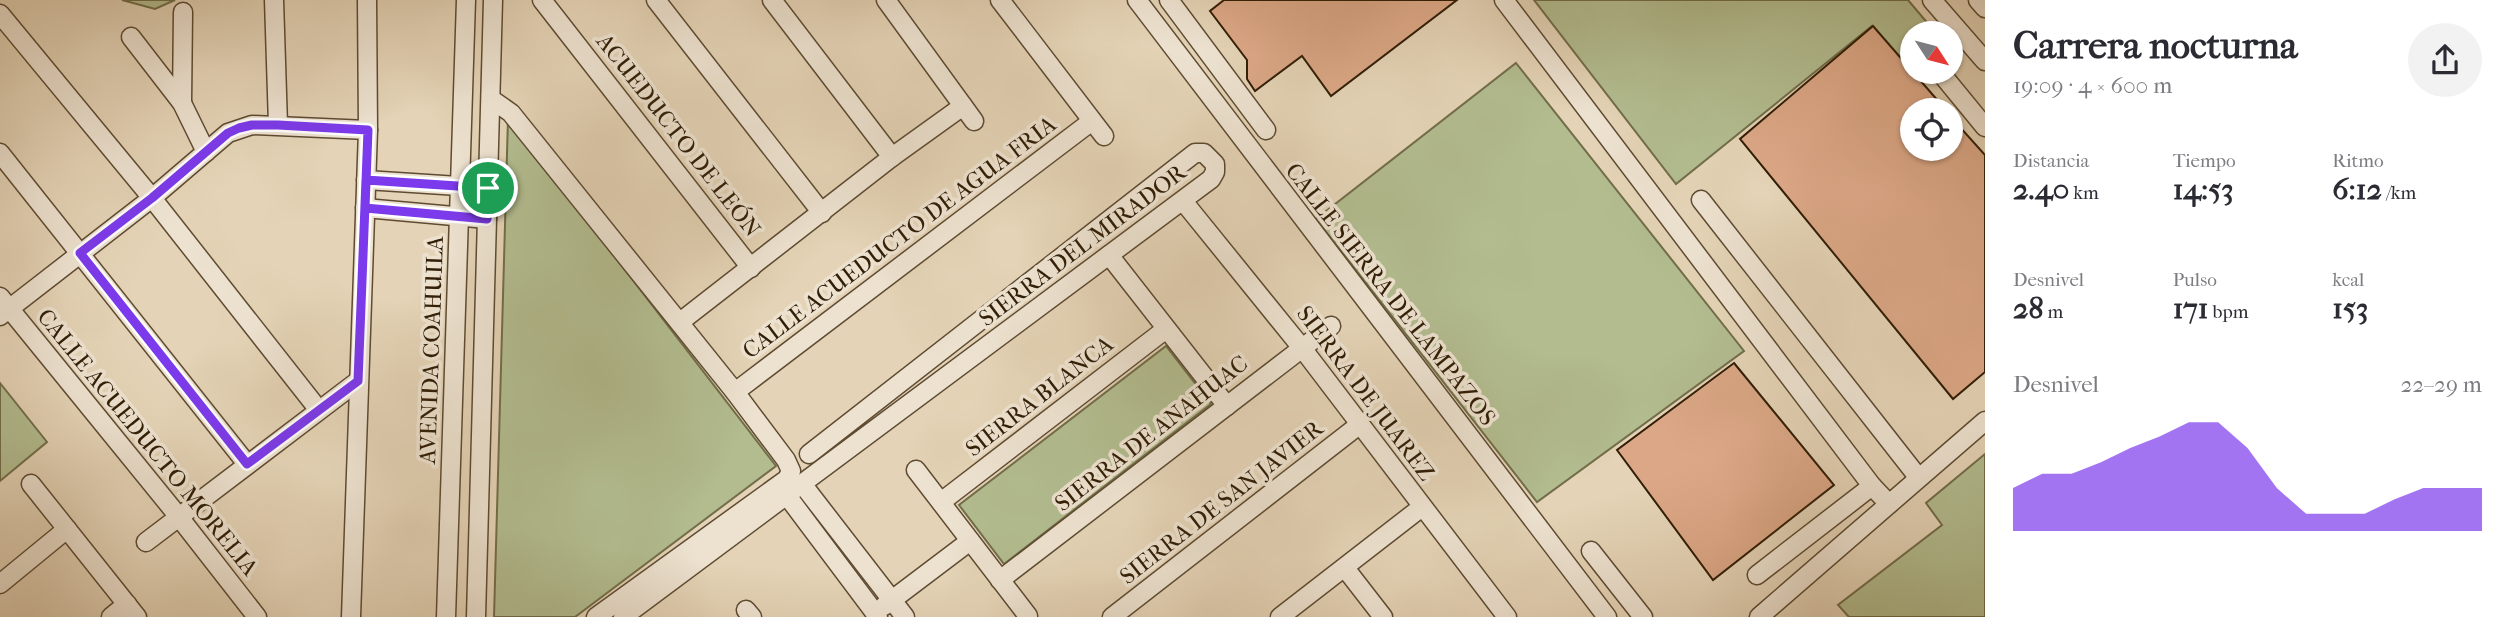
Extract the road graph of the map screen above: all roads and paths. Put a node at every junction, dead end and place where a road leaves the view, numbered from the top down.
1 (274, 0) edge
2 (367, 0) edge
3 (466, 0) edge
4 (494, 0) edge
5 (542, 0) edge
6 (656, 0) edge
7 (772, 0) edge
8 (886, 0) edge
9 (1000, 0) edge
10 (1137, 0) edge
11 (1169, 0) edge
12 (1504, 0) edge
13 (1932, 0) edge
14 (1978, 0) edge
15 (1985, 8) edge
16 (183, 12) dead end
17 (0, 14) edge
18 (131, 37) dead end
19 (1983, 54) edge
20 (1950, 84) edge
21 (491, 99) junction
22 (182, 103) junction
23 (963, 106) junction
24 (974, 121) dead end
25 (1092, 121) junction
26 (278, 125) junction
27 (1985, 127) edge
28 (368, 130) junction
29 (1266, 130) dead end
30 (1104, 136) dead end
31 (206, 152) junction
32 (0, 153) edge
33 (892, 157) junction
34 (366, 180) junction
35 (462, 186) junction
36 (488, 188) junction
37 (152, 198) junction
38 (1702, 200) dead end
39 (1184, 201) junction
40 (365, 208) junction
41 (822, 214) junction
42 (461, 217) junction
43 (487, 219) junction
44 (80, 253) junction
45 (1109, 255) junction
46 (751, 268) junction
47 (3, 307) edge
48 (680, 322) junction
49 (1331, 326) dead end
50 (1166, 329) junction
51 (1302, 348) junction
52 (942, 351) junction
53 (954, 370) junction
54 (358, 381) junction
55 (735, 392) junction
56 (1227, 406) junction
57 (318, 409) junction
58 (1985, 421) edge
59 (1359, 425) junction
60 (809, 454) dead end
61 (247, 464) junction
62 (916, 470) dead end
63 (1918, 477) junction
64 (797, 478) junction
65 (32, 484) dead end
66 (1872, 486) junction
67 (788, 497) junction
68 (941, 502) junction
69 (1889, 504) junction
70 (1422, 507) junction
71 (179, 517) junction
72 (68, 529) junction
73 (970, 541) junction
74 (146, 542) dead end
75 (1591, 551) dead end
76 (1345, 568) junction
77 (1757, 575) dead end
78 (1000, 580) junction
79 (0, 584) edge
80 (892, 600) junction
81 (132, 611) edge
82 (874, 616) edge
83 (1028, 616) edge
84 (111, 617) edge
85 (257, 617) edge
86 (351, 617) edge
87 (446, 617) edge
88 (476, 617) edge
89 (596, 617) edge
90 (623, 617) edge
91 (905, 617) edge
92 (1112, 617) edge
93 (1280, 617) edge
94 (1383, 617) edge
95 (1507, 617) edge
96 (1607, 617) edge
97 (1643, 617) edge
98 (1759, 617) edge

1 - 26 street
2 - 28 street
3 - 35 street, AVENIDA COAHUILA
4 - 21 street
5 - 46 street, ACUEDUCTO DE LEÓN
6 - 41 street
7 - 33 street
8 - 23 street
9 - 25 street
10 - 96 street, CALLE SIERRA DE LAMPAZOS
11 - 29 street
12 - 66 street
13 - 19 street
14 - 15 street
16 - 22 street
17 - 37 street
18 - 22 street
20 - 27 street
21 - 36 street
21 - 48 street
22 - 31 street
23 - 24 street
23 - 33 street
25 - 30 street
25 - 55 street, CALLE ACUEDUCTO DE AGUA FRIA
26 - 28 street
26 - 31 street
28 - 34 street
31 - 37 street
32 - 44 street
33 - 41 street
34 - 35 street
34 - 40 street
35 - 36 street
35 - 42 street, AVENIDA COAHUILA
36 - 43 street
37 - 44 street
37 - 57 street
38 - 63 street
39 - 45 street, SIERRA DEL MIRADOR
39 - 51 street, SIERRA DE JUAREZ
39 - 52 street, SIERRA DEL MIRADOR
40 - 42 street
40 - 54 street
41 - 46 street
42 - 43 street
42 - 87 street, AVENIDA COAHUILA
43 - 88 street
44 - 47 street
44 - 61 street
45 - 50 street
45 - 53 street, SIERRA DEL MIRADOR
46 - 48 street
47 - 71 street, CALLE ACUEDUCTO MORELIA
48 - 55 street
49 - 51 street, SIERRA DE ANAHUAC
50 - 56 street
50 - 68 street, SIERRA BLANCA
51 - 56 street, SIERRA DE ANAHUAC
51 - 59 street, SIERRA DE JUAREZ
52 - 53 street
52 - 60 street, SIERRA DEL MIRADOR
53 - 64 street, SIERRA DEL MIRADOR
54 - 57 street
54 - 86 street
55 - 64 street
56 - 78 street, SIERRA DE ANAHUAC
57 - 61 street
58 - 63 street
59 - 70 street, SIERRA DE JUAREZ
59 - 92 street, SIERRA DE SAN JAVIER
61 - 71 street
62 - 68 street
63 - 69 street
64 - 67 street, SIERRA DEL MIRADOR
64 - 80 street
64 - 89 street, SIERRA DEL MIRADOR
65 - 72 street
66 - 69 street
66 - 77 street
67 - 82 street
67 - 90 street, SIERRA DEL MIRADOR
68 - 73 street
69 - 98 street
70 - 76 street
70 - 95 street, SIERRA DE JUAREZ
71 - 74 street
71 - 85 street, CALLE ACUEDUCTO MORELIA
72 - 79 street
72 - 81 street
73 - 78 street
73 - 80 street
75 - 97 street
76 - 93 street
76 - 94 street
78 - 83 street
80 - 82 street
80 - 91 street
81 - 84 street

